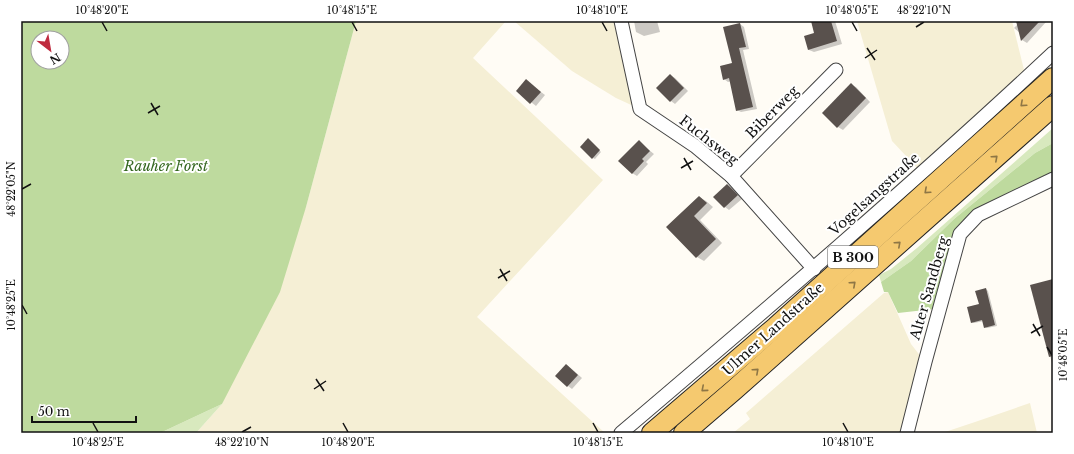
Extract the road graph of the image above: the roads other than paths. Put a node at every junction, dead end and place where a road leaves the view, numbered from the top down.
1 (621, 21) edge
2 (1053, 53) edge
3 (836, 70) dead end
4 (1053, 78) edge
5 (1053, 106) edge
6 (731, 176) junction
7 (1053, 179) edge
8 (814, 269) junction
9 (621, 433) edge
10 (652, 433) edge
11 (684, 433) edge
12 (908, 433) edge

1 - 6 street, Fuchsweg
2 - 8 street, Vogelsangstraße
3 - 6 street, Biberweg
4 -> 10 main road, Ulmer Landstraße / B 300
11 -> 5 main road, Ulmer Landstraße / B 300
6 - 8 street, Fuchsweg
7 - 12 street, Alter Sandberg
8 - 9 street, Vogelsangstraße

